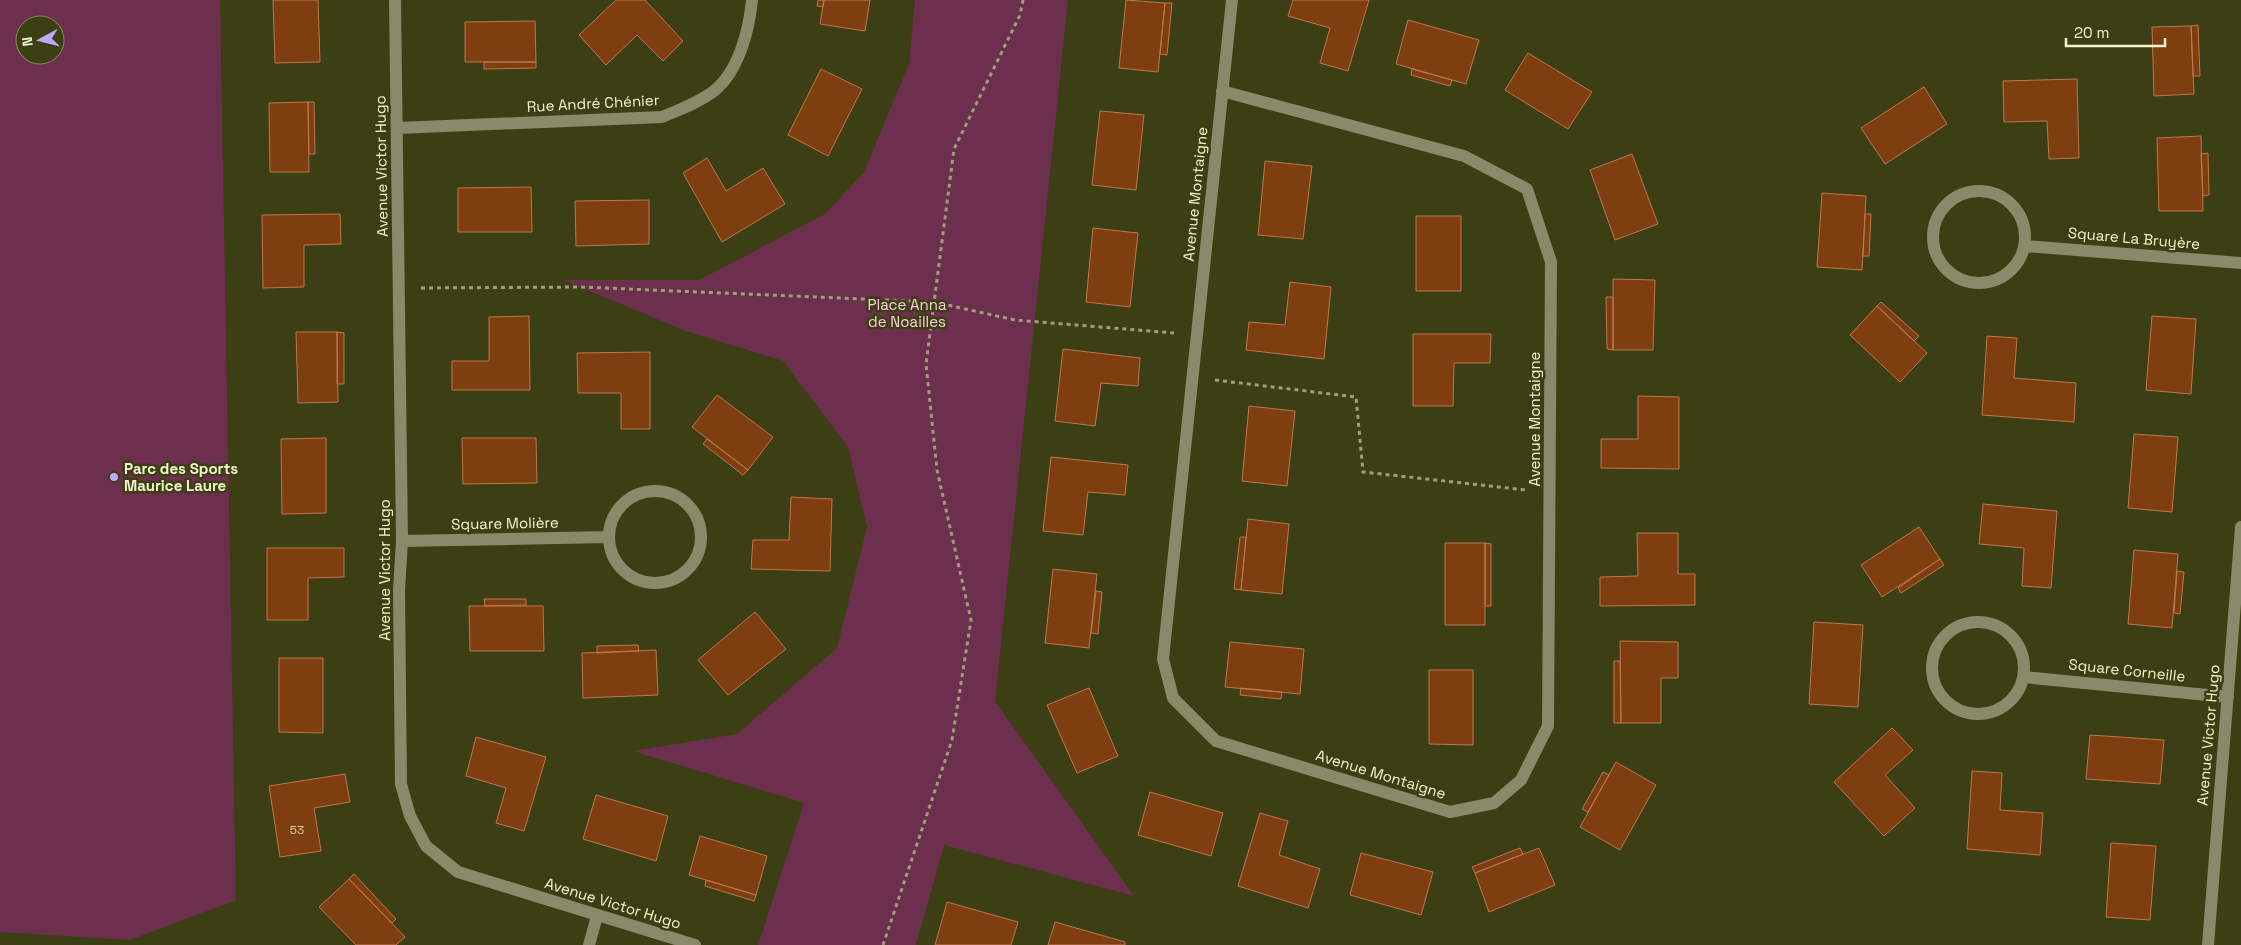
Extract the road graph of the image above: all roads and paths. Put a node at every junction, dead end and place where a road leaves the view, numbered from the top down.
1 (395, 0) edge
2 (752, 0) edge
3 (1023, 0) edge
4 (1232, 0) edge
5 (1222, 91) junction
6 (398, 128) junction
7 (2025, 246) junction
8 (2241, 263) edge
9 (399, 288) junction
10 (934, 302) junction
11 (1197, 335) junction
12 (1192, 378) junction
13 (1550, 492) junction
14 (2241, 527) edge
15 (609, 538) junction
16 (402, 541) junction
17 (2023, 677) junction
18 (2228, 697) junction
19 (597, 916) junction
20 (589, 945) edge
21 (695, 945) edge
22 (883, 945) edge
23 (2208, 945) edge

1 - 6 street, Avenue Victor Hugo
2 - 6 street, Rue André Chénier
3 - 10 path
4 - 5 street, Avenue Montaigne
5 - 11 street, Avenue Montaigne
5 - 13 street, Avenue Montaigne
6 - 9 street, Avenue Victor Hugo
7 - 7 street
7 - 8 street, Square La Bruyère
9 - 10 path
9 - 16 street, Avenue Victor Hugo
10 - 11 path
10 - 22 path
11 - 12 street, Avenue Montaigne
12 - 13 path
12 - 13 street, Avenue Montaigne
14 - 18 street, Avenue Victor Hugo
15 - 15 street
15 - 16 street, Square Molière
16 - 19 street, Avenue Victor Hugo
17 - 17 street
17 - 18 street, Square Corneille
18 - 23 street, Avenue Victor Hugo
19 - 20 street
19 - 21 street, Avenue Victor Hugo

